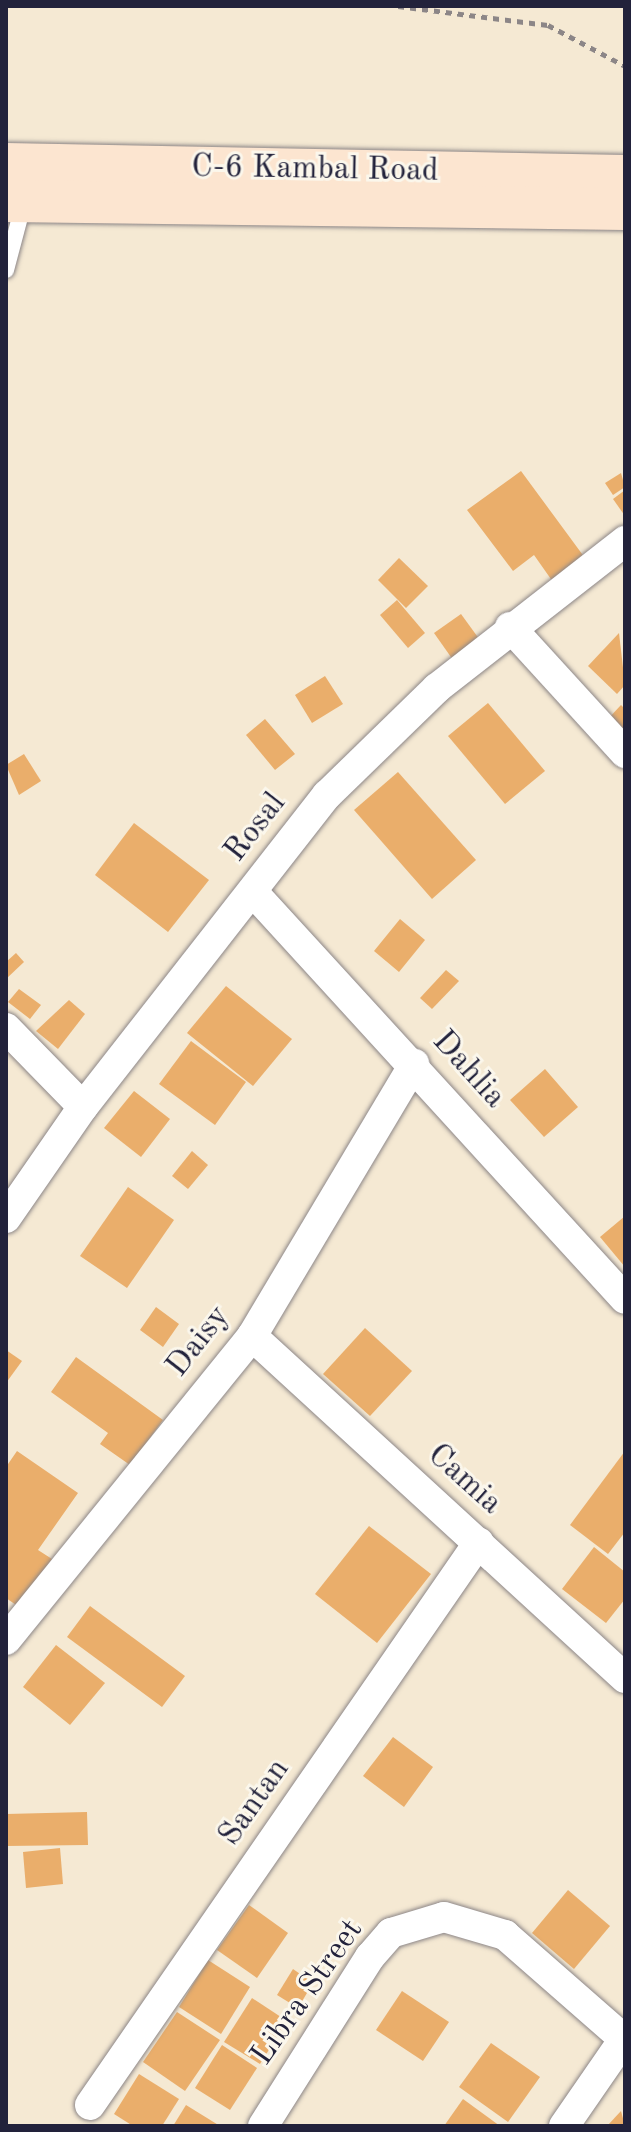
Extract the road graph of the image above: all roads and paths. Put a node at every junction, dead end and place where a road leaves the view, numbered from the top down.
1 (398, 6) edge
2 (625, 66) edge
3 (6, 164) edge
4 (625, 176) edge
5 (15, 201) edge
6 (625, 209) edge
7 (6, 270) edge
8 (625, 541) edge
9 (510, 627) junction
10 (625, 753) edge
11 (253, 892) junction
12 (6, 1028) edge
13 (414, 1064) junction
14 (83, 1107) junction
15 (6, 1218) edge
16 (625, 1299) edge
17 (252, 1336) junction
18 (479, 1542) junction
19 (6, 1640) edge
20 (625, 1678) edge
21 (625, 2040) edge
22 (90, 2105) dead end
23 (263, 2126) edge
24 (564, 2126) edge

1 - 2 path
3 - 4 main road, C-6 Kambal Road
5 - 6 main road, C-6 Kambal Road
5 - 7 lane
8 - 9 street, Rosal
9 - 10 street
9 - 11 street, Rosal
11 - 13 street, Dahlia
11 - 14 street, Rosal
12 - 14 street
13 - 16 street, Dahlia
13 - 17 street, Daisy
14 - 15 street, Rosal
17 - 18 street, Camia
17 - 19 street, Daisy
18 - 20 street, Camia
18 - 22 street, Santan
21 - 23 street, Libra Street
21 - 24 street

